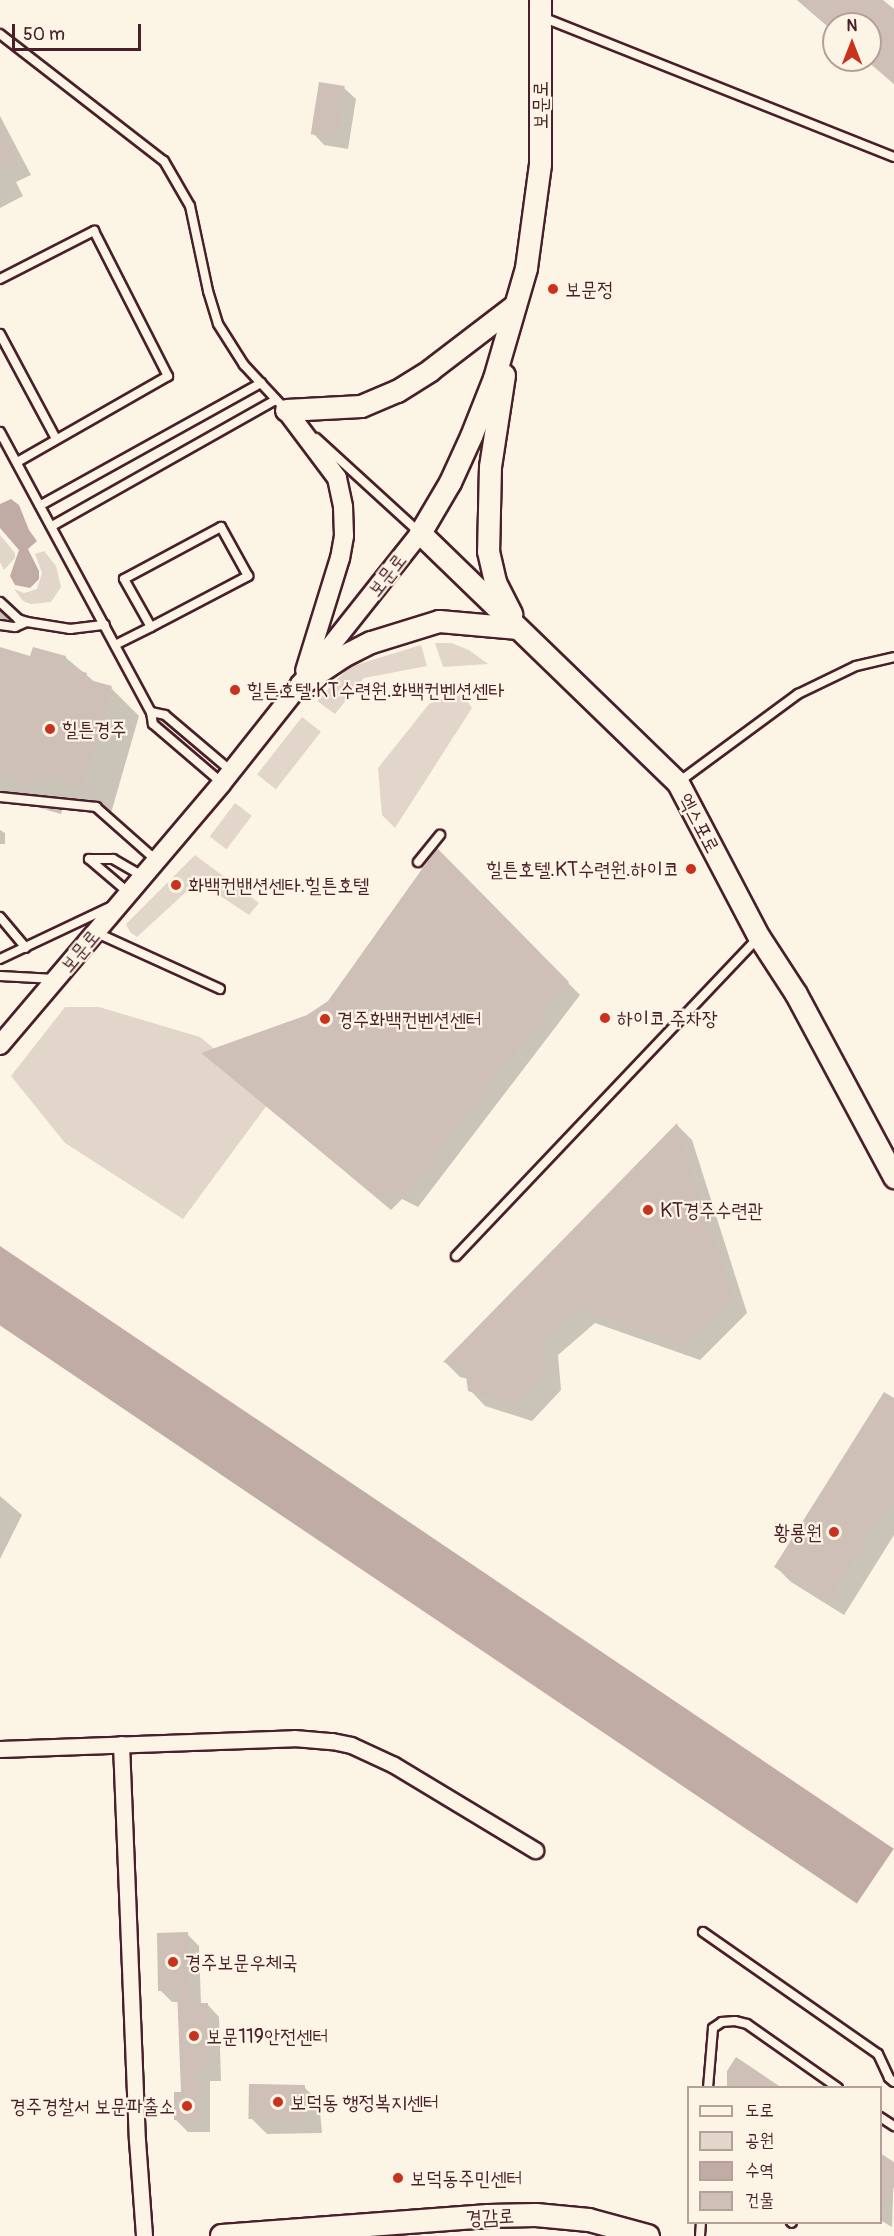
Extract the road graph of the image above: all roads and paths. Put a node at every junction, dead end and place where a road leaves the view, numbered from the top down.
1 (540, 8) edge
2 (0, 34) edge
3 (894, 157) edge
4 (0, 279) edge
5 (515, 305) junction
6 (0, 334) edge
7 (261, 383) junction
8 (281, 405) junction
9 (0, 432) edge
10 (56, 439) junction
11 (3, 443) edge
12 (17, 462) junction
13 (41, 505) junction
14 (52, 525) junction
15 (420, 533) junction
16 (0, 602) edge
17 (27, 622) junction
18 (105, 625) junction
19 (0, 626) edge
20 (151, 627) junction
21 (518, 628) junction
22 (115, 645) junction
23 (894, 657) edge
24 (301, 684) junction
25 (151, 712) junction
26 (227, 777) junction
27 (678, 783) junction
28 (0, 797) edge
29 (440, 835) dead end
30 (156, 860) junction
31 (418, 862) dead end
32 (143, 876) junction
33 (125, 897) junction
34 (0, 917) edge
35 (95, 932) junction
36 (759, 937) junction
37 (26, 948) junction
38 (0, 959) edge
39 (0, 976) edge
40 (56, 979) junction
41 (220, 989) dead end
42 (0, 1045) edge
43 (894, 1177) edge
44 (456, 1256) dead end
45 (121, 1744) junction
46 (0, 1749) edge
47 (535, 1850) dead end
48 (703, 1932) dead end
49 (894, 2082) edge
50 (708, 2086) edge
51 (835, 2086) edge
52 (293, 2233) edge
53 (144, 2236) edge
54 (222, 2236) edge
55 (648, 2236) edge

1 - 3 lane
1 - 5 main road, 보문로
2 - 7 lane
4 - 10 lane
5 - 8 main road
5 - 15 main road, 보문로
5 - 21 main road
6 - 10 lane
7 - 8 lane
7 - 13 lane
8 - 14 lane
8 - 15 lane
8 - 24 street
9 - 11 lane
10 - 12 lane
11 - 12 lane
12 - 13 lane
13 - 14 lane
14 - 18 lane
15 - 21 main road, 엑스포로
15 - 24 street, 보문로
16 - 17 lane
17 - 18 lane
17 - 19 lane
18 - 22 lane
20 - 20 lane
20 - 22 lane
21 - 24 main road
21 - 27 main road, 엑스포로
22 - 25 lane
23 - 27 lane
24 - 26 street, 보문로
25 - 26 lane
25 - 26 lane
26 - 30 street, 보문로
27 - 36 main road, 엑스포로
28 - 30 lane
29 - 31 lane
30 - 32 street, 보문로
32 - 33 street, 보문로
32 - 33 lane
33 - 35 street, 보문로
33 - 37 lane
34 - 37 lane
35 - 40 street, 보문로
35 - 41 lane
36 - 43 main road, 엑스포로
36 - 44 lane
37 - 38 lane
39 - 40 lane
40 - 42 street, 보문로
45 - 46 street
45 - 47 street
45 - 53 street
48 - 49 lane
50 - 51 lane
52 - 54 main road, 경감로
52 - 55 main road, 경감로

